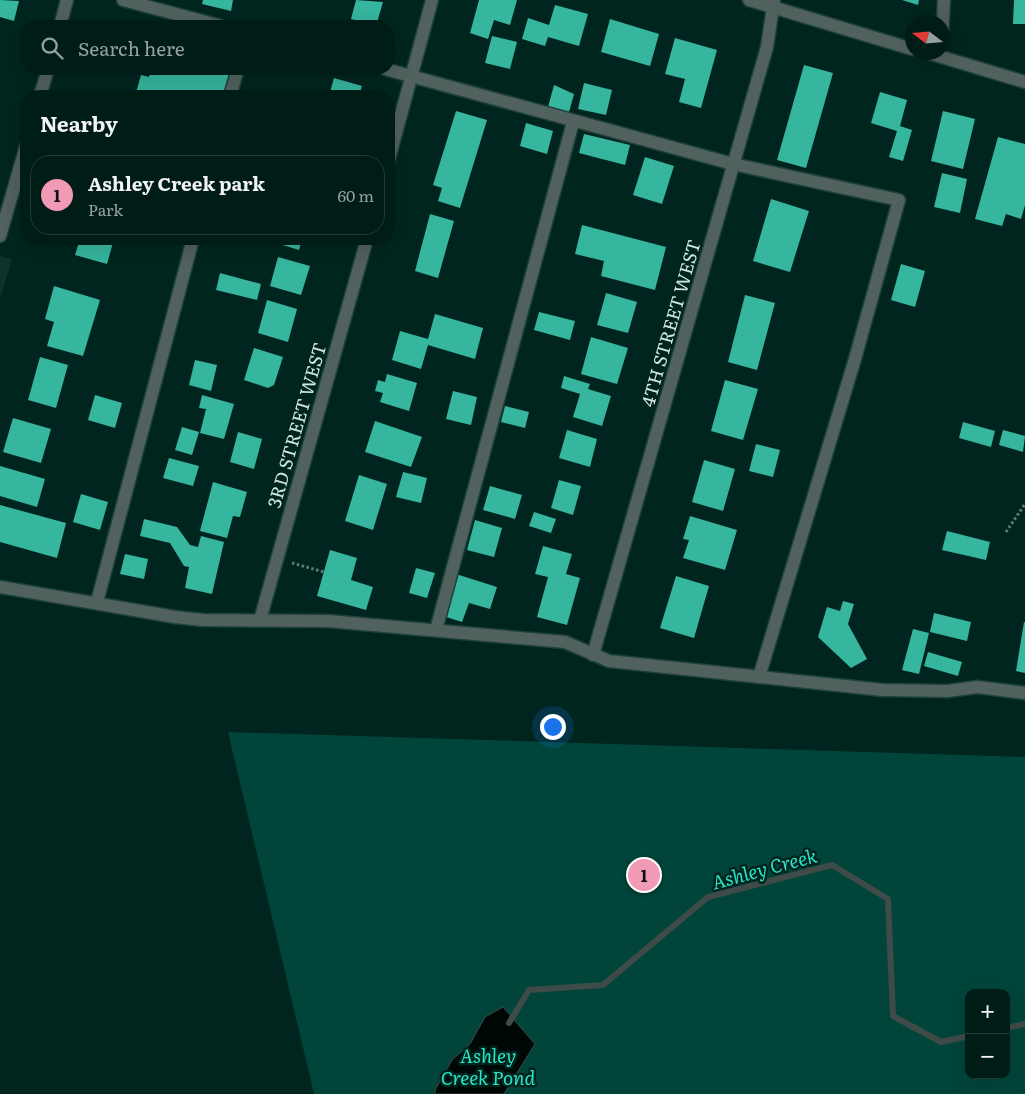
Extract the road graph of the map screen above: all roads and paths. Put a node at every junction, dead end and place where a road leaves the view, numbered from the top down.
1 (67, 0) edge
2 (123, 0) edge
3 (432, 0) edge
4 (749, 0) edge
5 (944, 0) edge
6 (774, 4) edge
7 (943, 15) edge
8 (62, 20) edge
9 (198, 20) edge
10 (905, 47) edge
11 (950, 58) edge
12 (395, 72) edge
13 (46, 75) edge
14 (236, 75) edge
15 (412, 76) junction
16 (1025, 82) edge
17 (42, 90) edge
18 (232, 90) edge
19 (574, 122) junction
20 (395, 137) edge
21 (733, 164) junction
22 (20, 167) edge
23 (0, 236) edge
24 (191, 245) edge
25 (364, 245) edge
26 (1025, 504) edge
27 (1006, 532) dead end
28 (276, 559) junction
29 (324, 572) dead end
30 (0, 586) edge
31 (97, 602) junction
32 (260, 620) junction
33 (436, 630) junction
34 (593, 655) junction
35 (759, 677) junction
36 (1025, 693) edge

1 - 8 street
2 - 9 street
3 - 15 street
4 - 6 street
5 - 7 street
6 - 10 street
6 - 21 street, 4TH STREET WEST
11 - 16 street
12 - 15 street
13 - 17 street
14 - 18 street
15 - 19 street
15 - 20 street
19 - 21 street
19 - 33 street
21 - 34 street, 4TH STREET WEST
21 - 35 street
22 - 23 street
24 - 31 street
25 - 28 street, 3RD STREET WEST
26 - 27 path
28 - 29 path
28 - 32 street, 3RD STREET WEST
30 - 31 street
31 - 32 street
32 - 33 street
33 - 34 street
34 - 35 street
35 - 36 street

